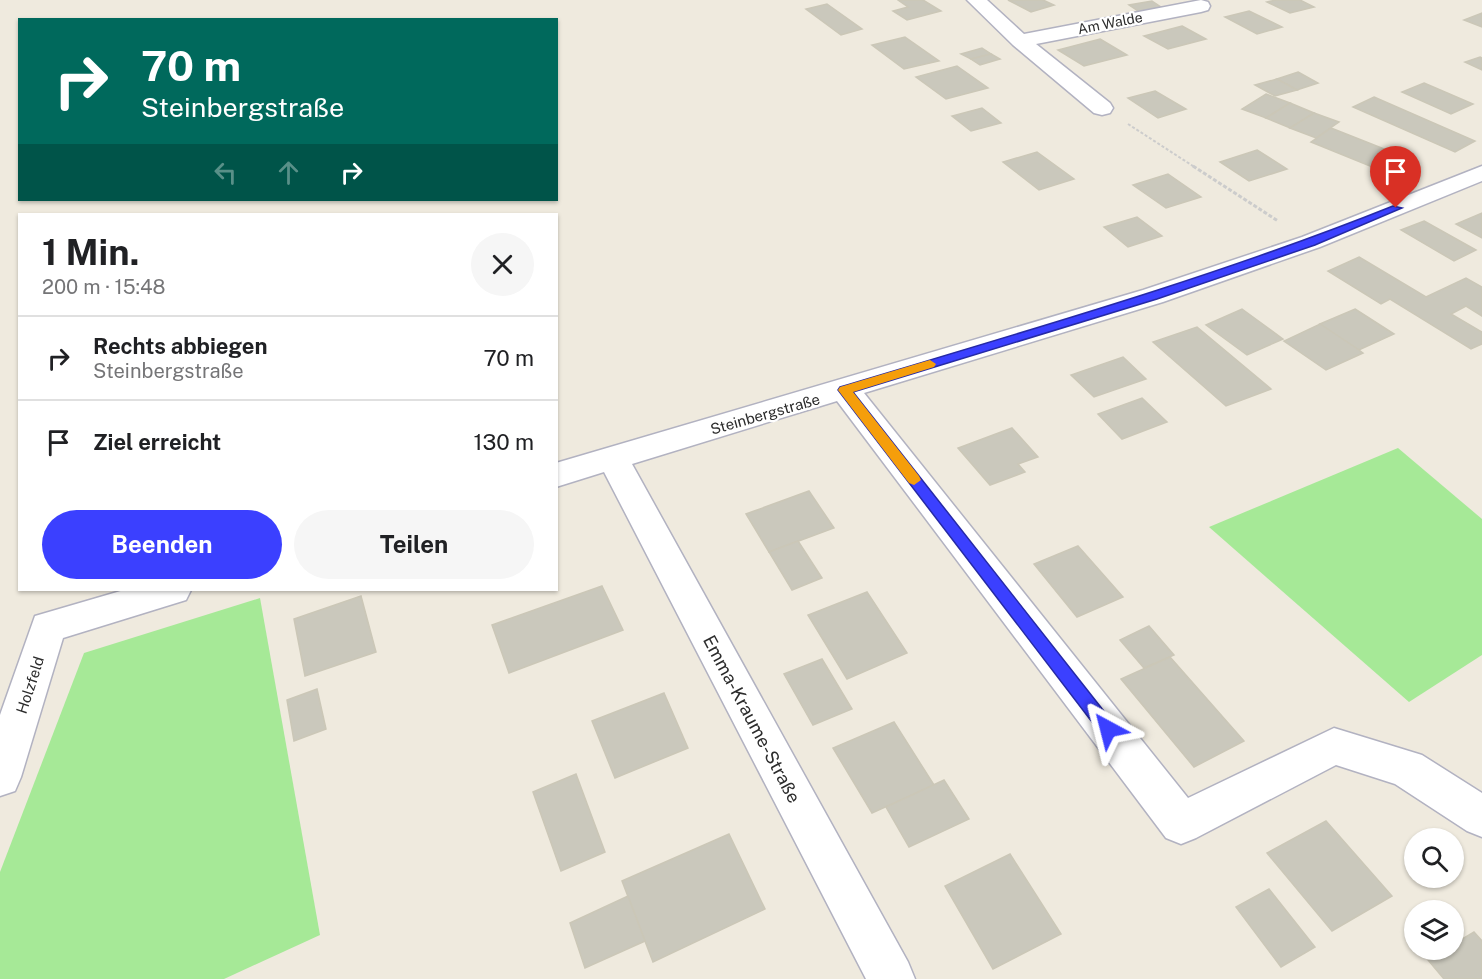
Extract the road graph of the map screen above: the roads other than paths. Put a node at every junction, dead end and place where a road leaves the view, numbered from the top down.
1 (976, 0) edge
2 (1201, 6) dead end
3 (1020, 41) junction
4 (1102, 108) road end
5 (1482, 173) edge
6 (845, 390) junction
7 (613, 458) junction
8 (558, 474) edge
9 (170, 591) edge
10 (0, 777) edge
11 (1482, 816) edge
12 (891, 979) edge

1 - 3 street
2 - 3 street, Am Walde
3 - 4 street
5 - 6 street, Steinbergstraße
6 - 7 street, Steinbergstraße
6 - 11 street
7 - 8 street, Steinbergstraße
7 - 12 street, Emma-Kraume-Straße
9 - 10 street, Holzfeld

